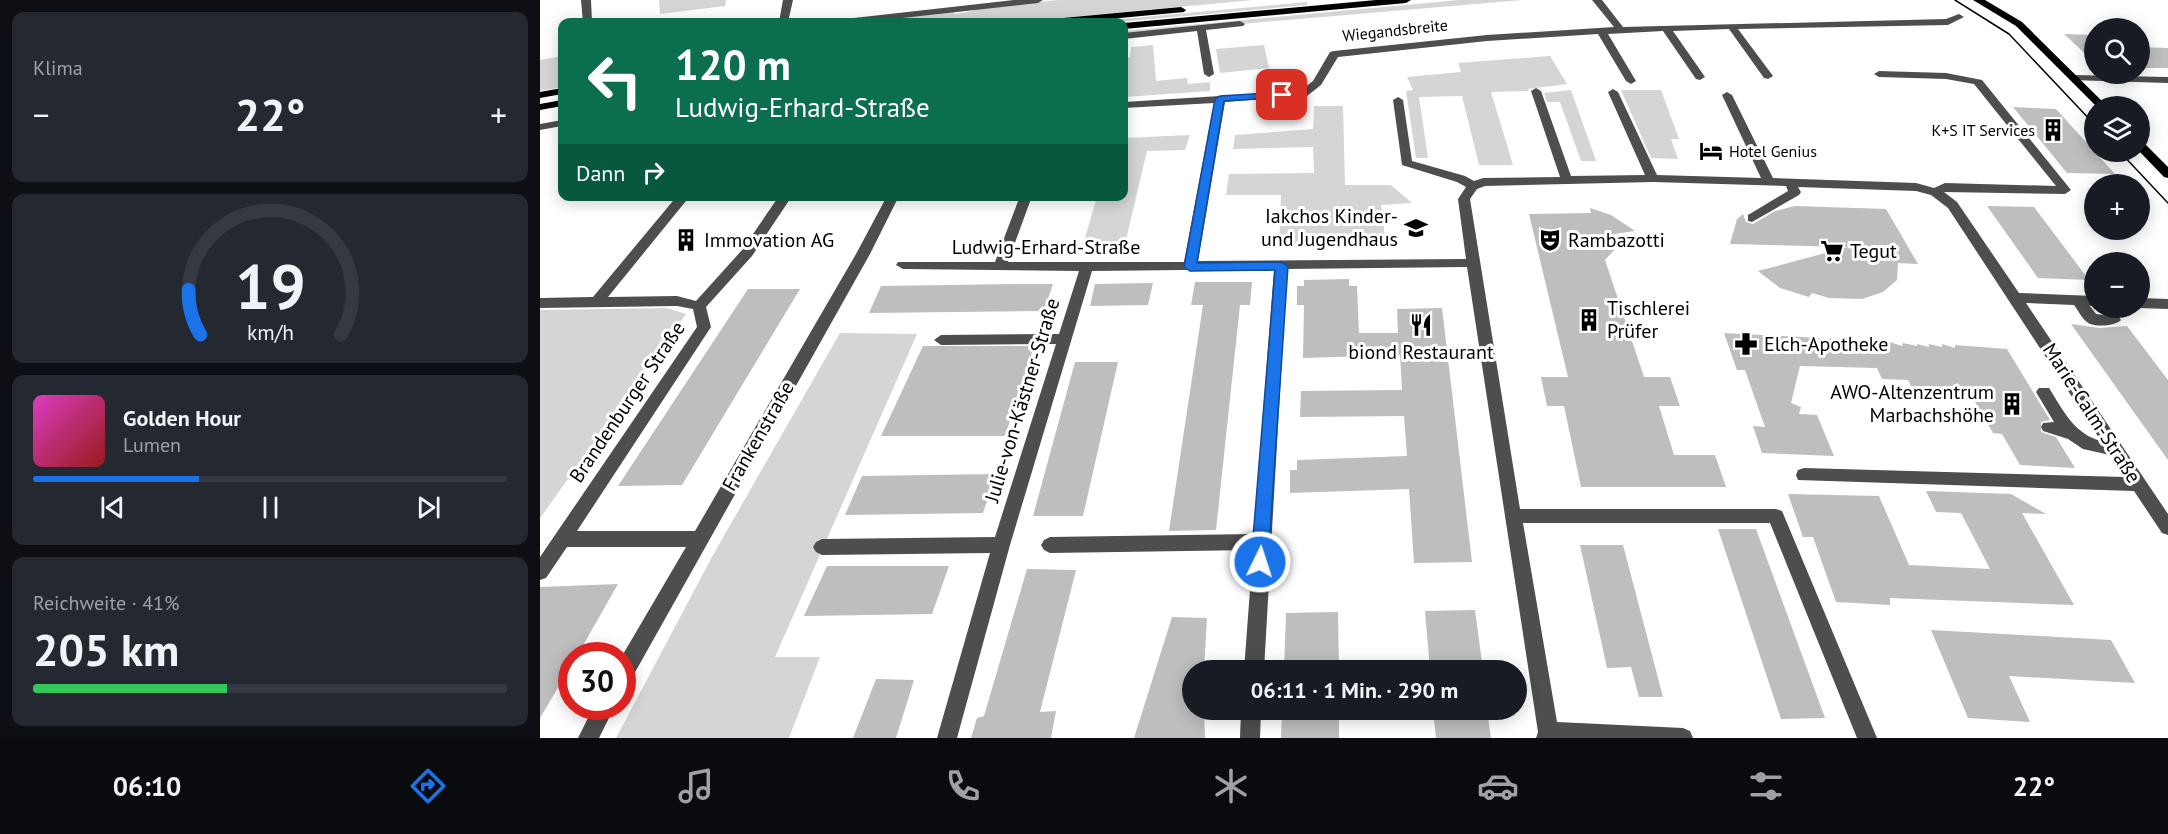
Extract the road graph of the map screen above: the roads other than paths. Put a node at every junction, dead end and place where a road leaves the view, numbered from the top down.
1 (586, 0) edge
2 (788, 0) edge
3 (1038, 0) edge
4 (1291, 0) edge
5 (1406, 0) edge
6 (1597, 0) edge
7 (1978, 0) edge
8 (1999, 0) edge
9 (963, 4) edge
10 (1959, 17) dead end
11 (588, 18) edge
12 (784, 18) edge
13 (871, 18) edge
14 (1095, 18) edge
15 (1240, 24) dead end
16 (2019, 24) junction
17 (1128, 26) edge
18 (1732, 27) junction
19 (1201, 28) junction
20 (1620, 28) junction
21 (1666, 28) junction
22 (1601, 30) junction
23 (1128, 36) edge
24 (1209, 74) dead end
25 (1879, 74) dead end
26 (1768, 75) dead end
27 (1700, 77) dead end
28 (2074, 78) junction
29 (2168, 80) edge
30 (1631, 81) dead end
31 (1536, 91) dead end
32 (558, 92) edge
33 (1613, 92) dead end
34 (540, 95) edge
35 (1727, 95) dead end
36 (2092, 96) edge
37 (1220, 99) junction
38 (1398, 100) dead end
39 (558, 104) edge
40 (1128, 105) edge
41 (540, 107) edge
42 (558, 124) edge
43 (540, 127) edge
44 (2150, 155) edge
45 (2168, 174) edge
46 (1566, 178) junction
47 (1653, 178) junction
48 (1768, 182) junction
49 (1790, 182) junction
50 (1473, 186) junction
51 (1935, 192) junction
52 (680, 201) edge
53 (783, 201) edge
54 (890, 201) edge
55 (1024, 201) edge
56 (1752, 218) dead end
57 (1473, 263) junction
58 (903, 265) dead end
59 (1000, 266) junction
60 (1281, 266) junction
61 (1087, 267) junction
62 (1190, 267) junction
63 (2015, 298) junction
64 (2078, 300) junction
65 (2084, 300) edge
66 (597, 302) junction
67 (540, 303) edge
68 (2150, 303) edge
69 (2168, 304) edge
70 (699, 306) junction
71 (2114, 320) dead end
72 (1064, 339) junction
73 (941, 340) dead end
74 (2044, 392) dead end
75 (2049, 427) dead end
76 (2069, 433) junction
77 (2116, 449) junction
78 (1804, 475) dead end
79 (2138, 484) junction
80 (1512, 516) junction
81 (2168, 528) edge
82 (562, 539) junction
83 (699, 539) junction
84 (1261, 542) junction
85 (1001, 545) junction
86 (1050, 545) dead end
87 (822, 547) dead end
88 (540, 572) edge
89 (636, 651) edge
90 (1255, 660) edge
91 (598, 720) edge
92 (1251, 720) edge
93 (1547, 735) edge
94 (588, 738) edge
95 (947, 738) edge
96 (1250, 738) edge
97 (1683, 738) edge
98 (1867, 738) edge

1 - 11 street
2 - 12 street
3 - 9 street
4 - 14 main road
5 - 17 main road
6 - 20 street
7 - 16 main road
8 - 16 main road
9 - 13 street
10 - 18 street, Wiegandsbreite
15 - 19 street
16 - 28 main road
18 - 21 street, Wiegandsbreite
18 - 26 street
19 - 23 street
19 - 24 street
20 - 21 street, Wiegandsbreite
20 - 22 street, Wiegandsbreite
21 - 27 street
22 - 30 street
22 - 37 street, Wiegandsbreite
25 - 51 street
28 - 29 street
28 - 36 main road
31 - 46 street
32 - 34 main road
33 - 47 street
35 - 48 street
37 - 40 street, Wiegandsbreite
37 - 62 street
38 - 50 street
39 - 41 main road
42 - 43 street
44 - 45 main road
46 - 47 street
46 - 50 street
47 - 48 street
48 - 49 street
49 - 51 street
49 - 56 street
50 - 57 street
51 - 63 street
52 - 66 street
53 - 70 street
54 - 83 street, Frankenstraße
55 - 59 street
57 - 60 street, Ludwig-Erhard-Straße
57 - 80 street
58 - 59 street, Ludwig-Erhard-Straße
59 - 61 street, Ludwig-Erhard-Straße
60 - 62 street, Ludwig-Erhard-Straße
60 - 84 street
61 - 62 street, Ludwig-Erhard-Straße
61 - 72 street, Julie-von-Kästner-Straße
63 - 64 street
63 - 77 street, Marie-Calm-Straße
64 - 65 street
64 - 71 street
66 - 67 street, Brandenburger Straße
66 - 70 street, Brandenburger Straße
68 - 69 street
70 - 82 street, Brandenburger Straße
72 - 73 street
72 - 85 street, Julie-von-Kästner-Straße
74 - 76 street
75 - 76 street
76 - 77 street
77 - 79 street, Marie-Calm-Straße
78 - 79 street
79 - 81 street, Marie-Calm-Straße
80 - 93 street
80 - 98 street
82 - 83 street
82 - 88 street, Brandenburger Straße
83 - 89 street, Frankenstraße
84 - 86 street
84 - 90 street
85 - 87 street
85 - 95 street, Julie-von-Kästner-Straße
91 - 94 street
92 - 96 street
93 - 97 street

